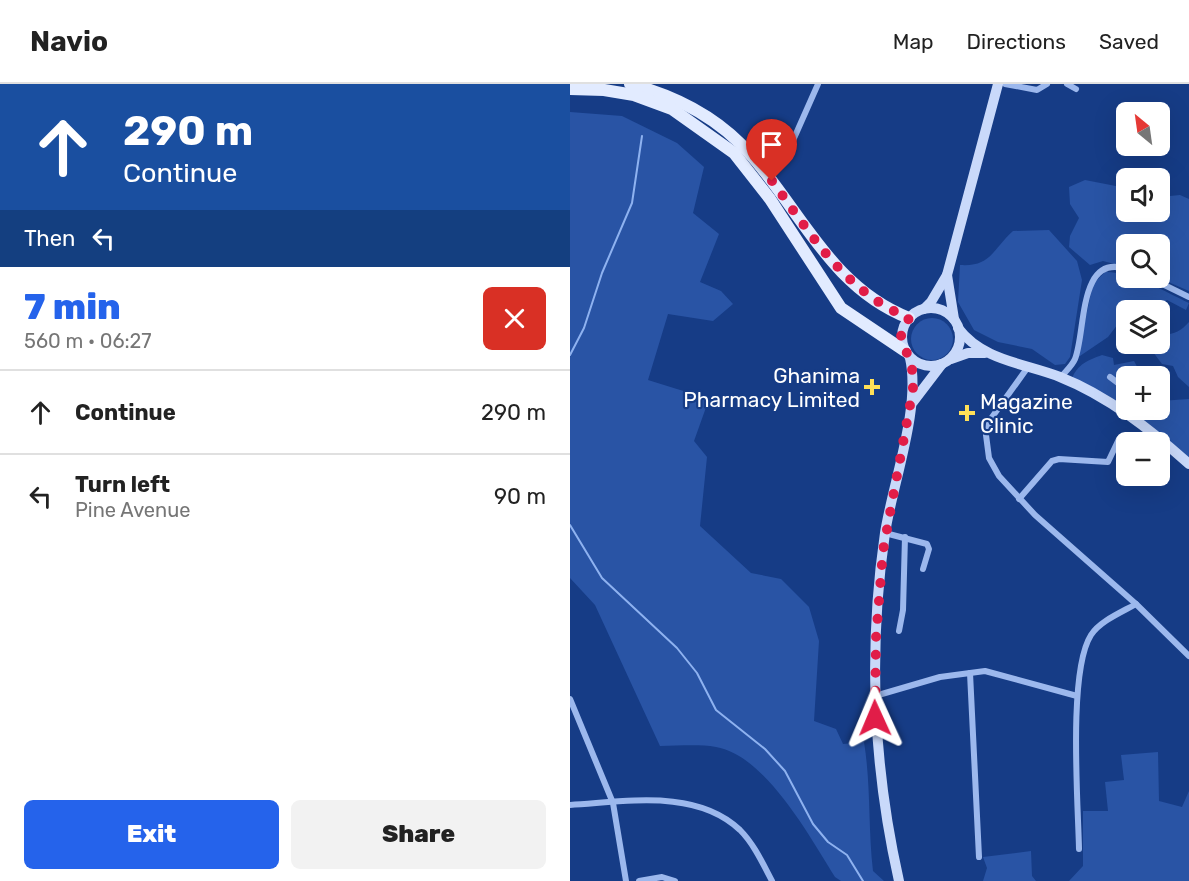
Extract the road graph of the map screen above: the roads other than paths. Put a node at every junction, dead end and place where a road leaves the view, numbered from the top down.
1 (630, 84) edge
2 (818, 84) edge
3 (998, 84) edge
4 (1005, 84) edge
5 (1047, 84) edge
6 (1067, 84) edge
7 (570, 89) edge
8 (1076, 89) dead end
9 (756, 161) junction
10 (1116, 268) edge
11 (947, 275) junction
12 (1170, 288) edge
13 (1189, 297) edge
14 (924, 309) junction
15 (909, 318) junction
16 (956, 324) junction
17 (986, 353) junction
18 (907, 355) junction
19 (946, 362) junction
20 (1028, 367) junction
21 (1110, 376) dead end
22 (1061, 377) junction
23 (1116, 381) edge
24 (910, 408) junction
25 (1141, 420) edge
26 (1141, 423) junction
27 (1116, 445) edge
28 (1189, 464) edge
29 (1019, 499) junction
30 (885, 534) junction
31 (905, 537) junction
32 (923, 569) dead end
33 (1136, 604) junction
34 (900, 631) dead end
35 (1189, 656) edge
36 (970, 673) junction
37 (874, 696) junction
38 (1077, 696) junction
39 (570, 699) edge
40 (613, 803) junction
41 (570, 805) edge
42 (1079, 849) dead end
43 (979, 857) dead end
44 (626, 881) edge
45 (639, 881) edge
46 (675, 881) edge
47 (772, 881) edge
48 (898, 881) edge

1 - 9 main road
2 - 9 street
3 - 11 main road
4 - 5 street
6 - 8 street
7 - 18 main road
9 - 15 main road
10 - 22 street
11 - 14 main road
11 - 16 main road
12 - 13 street
14 - 15 main road
14 - 16 main road
15 - 18 main road
16 - 17 main road
16 - 19 main road
17 - 19 main road
17 - 20 main road
18 - 19 main road
18 - 24 main road
19 - 24 main road
20 - 22 main road
20 - 29 street
21 - 23 street
22 - 26 main road
24 - 30 main road
25 - 26 street
26 - 28 main road
27 - 29 street
29 - 33 street
30 - 31 street
30 - 37 main road
31 - 32 street
31 - 34 street
33 - 35 street
33 - 38 street
36 - 37 street
36 - 38 street
36 - 43 street
37 - 48 main road
38 - 42 street
39 - 40 street
40 - 41 street
40 - 44 street
40 - 47 street
45 - 46 street

